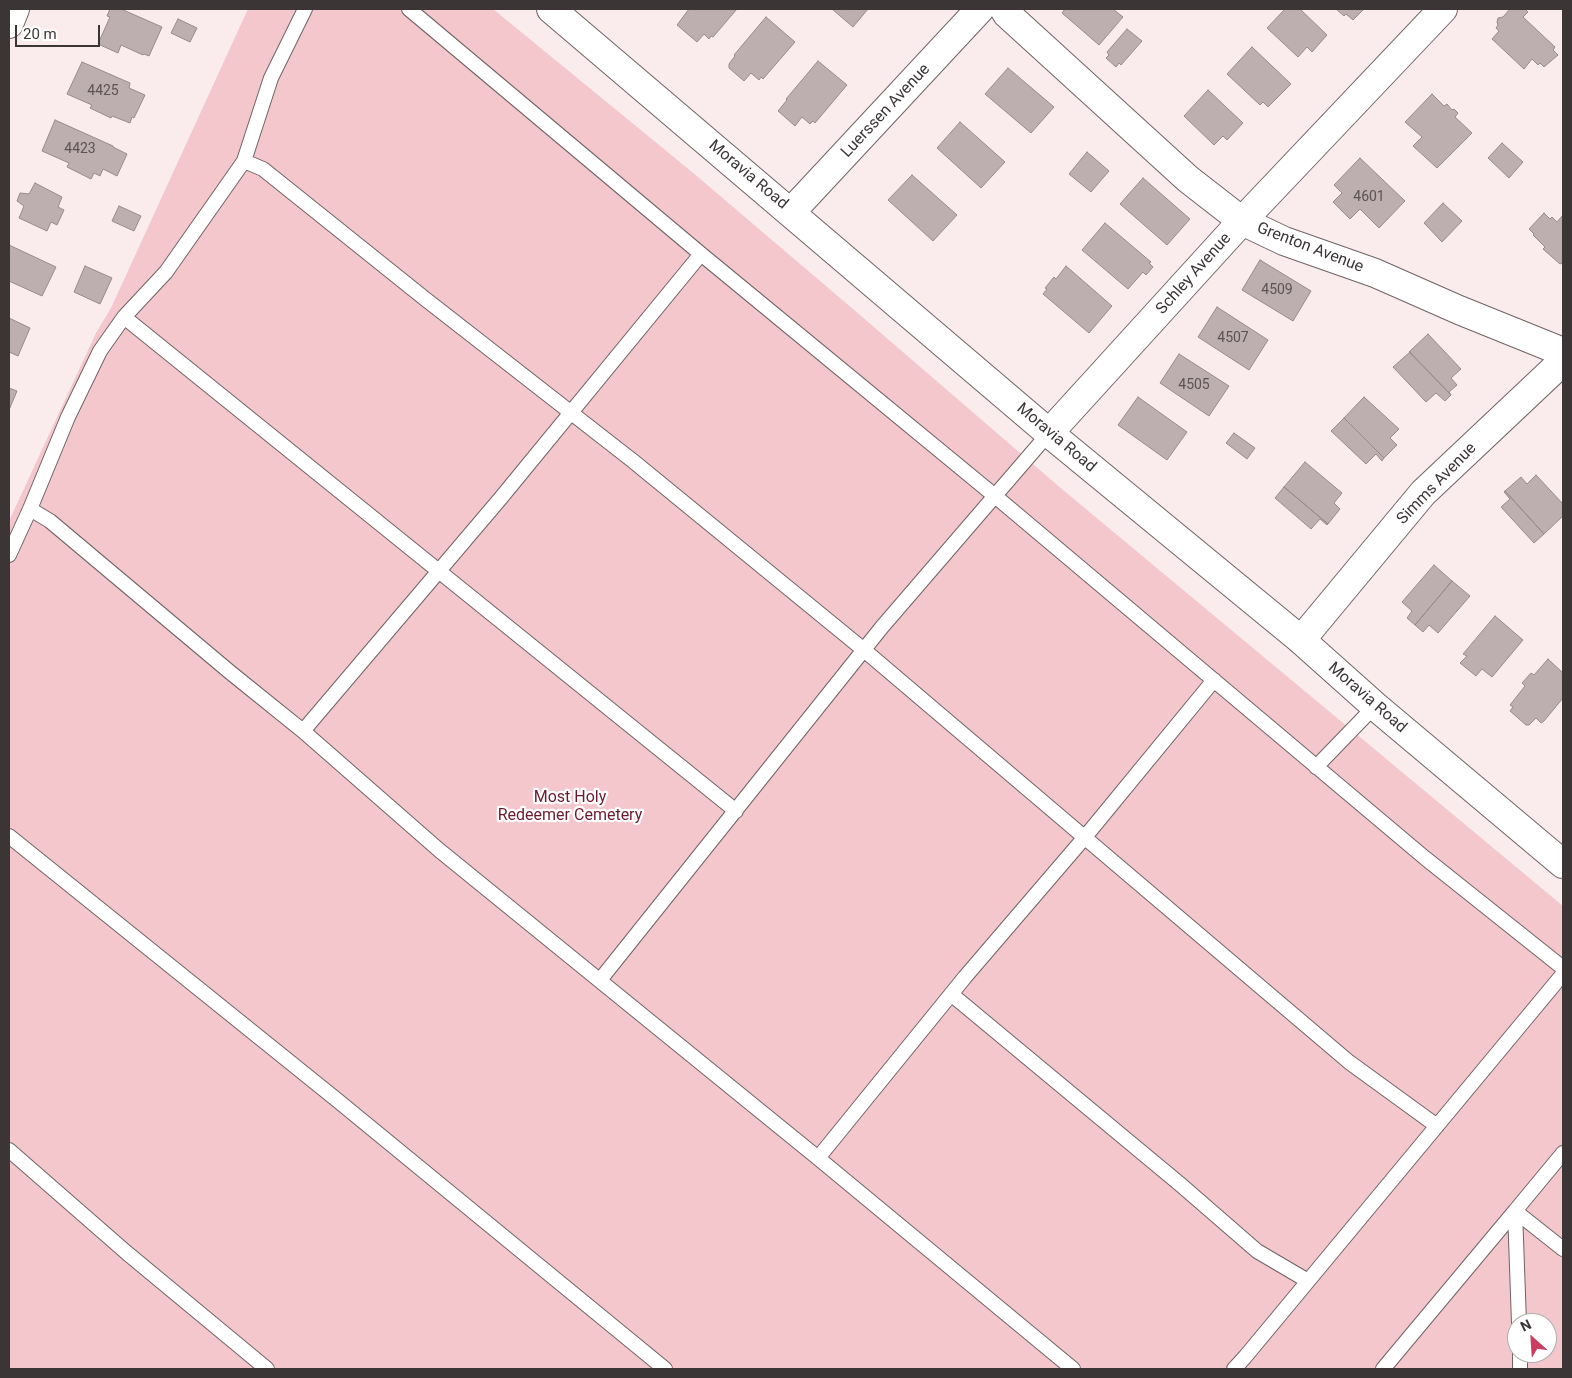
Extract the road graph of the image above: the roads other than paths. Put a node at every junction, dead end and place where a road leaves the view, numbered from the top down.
1 (16, 9) edge
2 (305, 9) edge
3 (409, 9) edge
4 (551, 9) edge
5 (980, 9) edge
6 (1004, 9) edge
7 (1443, 9) edge
8 (9, 23) edge
9 (244, 161) junction
10 (791, 212) junction
11 (1242, 221) junction
12 (701, 254) junction
13 (124, 317) junction
14 (1563, 352) edge
15 (1563, 361) edge
16 (570, 413) junction
17 (1049, 433) junction
18 (995, 496) junction
19 (30, 509) junction
20 (9, 555) edge
21 (438, 571) junction
22 (1301, 640) junction
23 (864, 650) junction
24 (1214, 680) junction
25 (1375, 706) junction
26 (303, 731) junction
27 (1316, 766) junction
28 (736, 811) junction
29 (9, 836) edge
30 (1085, 837) junction
31 (1563, 864) edge
32 (1563, 968) edge
33 (1563, 974) edge
34 (600, 980) junction
35 (951, 994) junction
36 (1436, 1126) junction
37 (9, 1150) edge
38 (1563, 1153) edge
39 (818, 1158) junction
40 (1515, 1211) junction
41 (1563, 1249) edge
42 (1308, 1281) junction
43 (1519, 1313) edge
44 (1520, 1363) edge
45 (1520, 1368) dead end
46 (267, 1369) edge
47 (665, 1369) edge
48 (1073, 1369) edge
49 (1234, 1369) edge
50 (1383, 1369) edge

1 - 8 street
2 - 9 lane
3 - 12 lane
4 - 10 street, Moravia Road
5 - 10 street, Luerssen Avenue
6 - 11 street, Grenton Avenue
7 - 11 street, Schley Avenue
9 - 13 lane
9 - 16 lane
10 - 17 street, Moravia Road
11 - 14 street, Grenton Avenue
11 - 17 street, Schley Avenue
12 - 16 lane
12 - 18 lane
13 - 19 lane
13 - 21 lane
15 - 22 street, Simms Avenue
16 - 21 lane
16 - 23 lane
17 - 18 lane
17 - 22 street, Moravia Road
18 - 23 lane
18 - 24 lane
19 - 20 lane
19 - 26 lane
21 - 26 lane
21 - 28 lane
22 - 25 street, Moravia Road
23 - 28 lane
23 - 30 lane
24 - 27 lane
24 - 30 lane
25 - 27 lane
25 - 31 street, Moravia Road
26 - 34 lane
27 - 32 lane
28 - 34 lane
29 - 47 lane
30 - 35 lane
30 - 36 lane
33 - 36 lane
34 - 39 lane
35 - 39 lane
35 - 42 lane
36 - 42 lane
37 - 46 lane
38 - 40 lane
39 - 48 lane
40 - 41 lane
40 - 43 lane
40 - 50 lane
42 - 49 lane
44 - 45 lane

